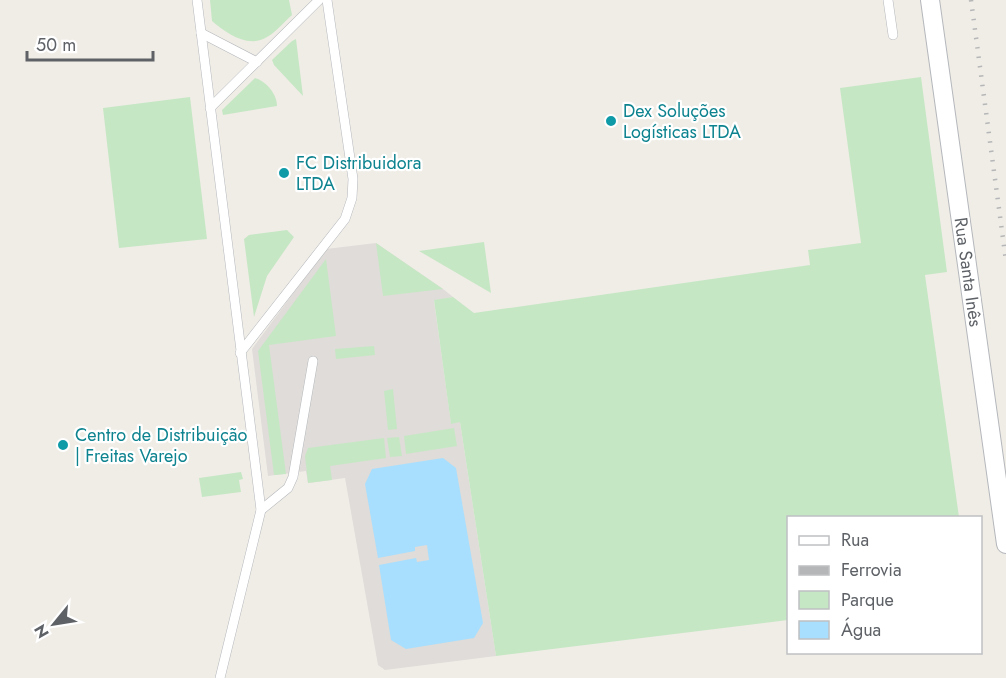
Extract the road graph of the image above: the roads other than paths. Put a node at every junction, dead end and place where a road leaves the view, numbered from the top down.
1 (197, 0) edge
2 (319, 0) edge
3 (327, 0) edge
4 (888, 0) edge
5 (930, 0) edge
6 (201, 33) junction
7 (893, 35) dead end
8 (257, 62) junction
9 (210, 108) junction
10 (240, 353) junction
11 (313, 361) dead end
12 (261, 510) junction
13 (1006, 544) edge
14 (220, 678) edge

1 - 6 lane
2 - 8 lane
3 - 10 lane
4 - 7 lane
5 - 13 street, Rua Santa Inês
6 - 8 lane
6 - 9 lane
8 - 9 lane
9 - 10 lane
10 - 12 lane
11 - 12 lane
12 - 14 lane

